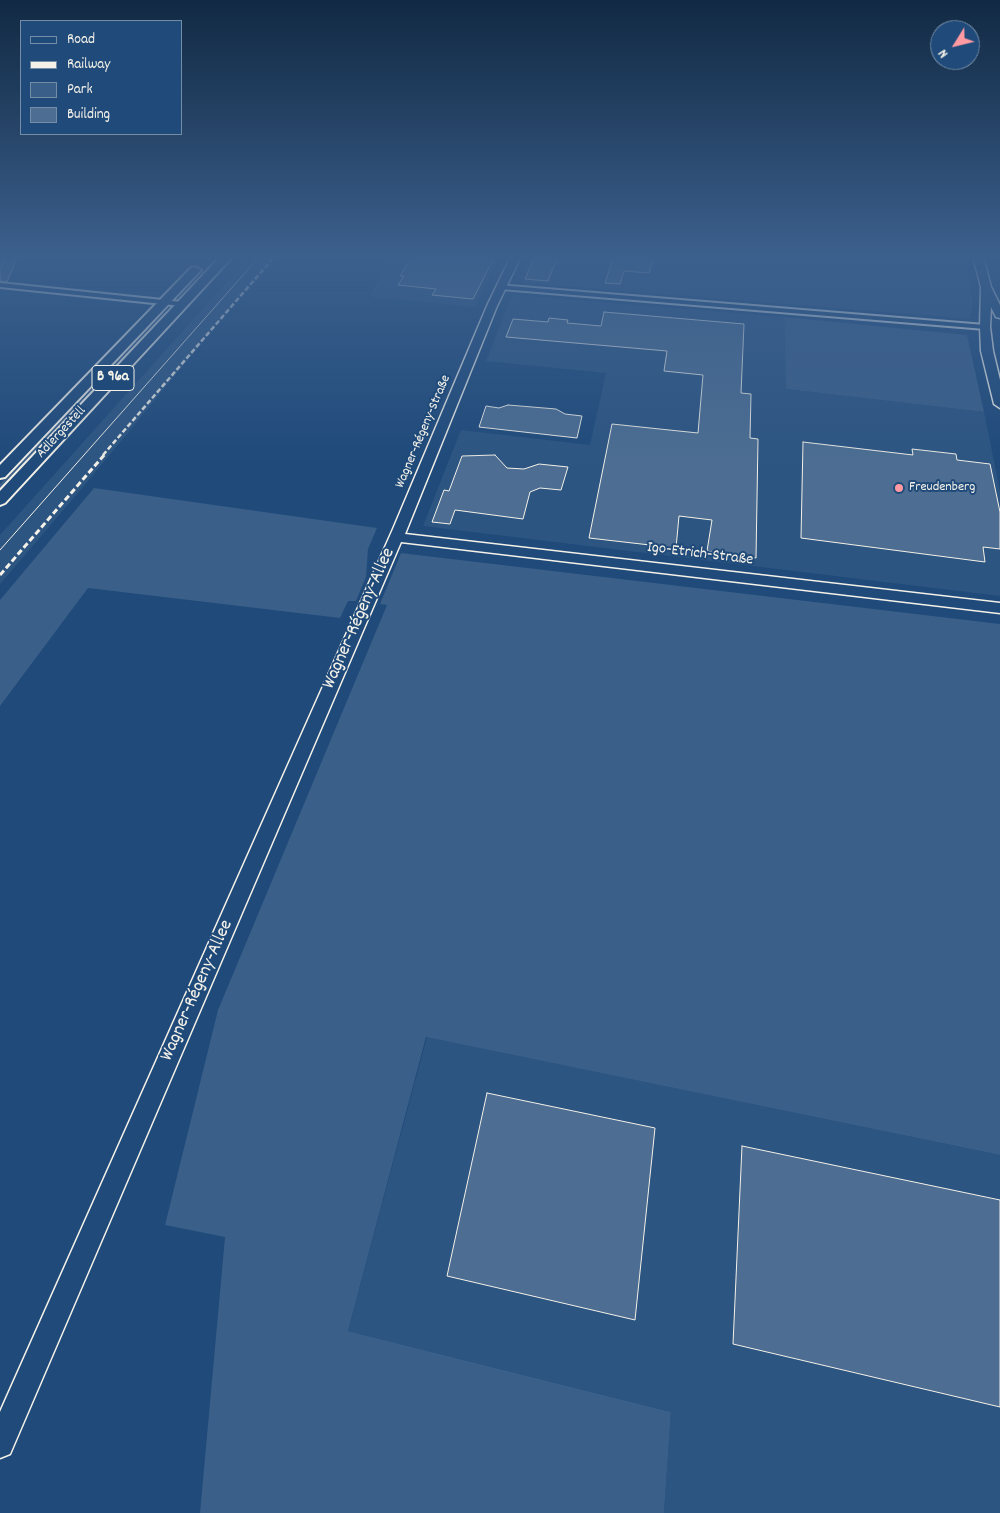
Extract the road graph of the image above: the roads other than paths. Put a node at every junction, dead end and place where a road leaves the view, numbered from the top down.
1 (140, 327) edge
2 (161, 327) edge
3 (484, 327) edge
4 (980, 327) edge
5 (985, 327) junction
6 (1000, 329) edge
7 (1000, 404) edge
8 (3, 468) edge
9 (0, 500) edge
10 (396, 537) junction
11 (1000, 608) edge
12 (0, 1444) edge

1 - 8 main road, Adlergestell / B 96a
2 - 9 main road, Adlergestell / B 96a
3 - 10 street, Wagner-Régeny-Straße
4 - 5 street
5 - 6 street
5 - 7 street
10 - 11 street, Igo-Etrich-Straße
10 - 12 street, Wagner-Régeny-Allee

